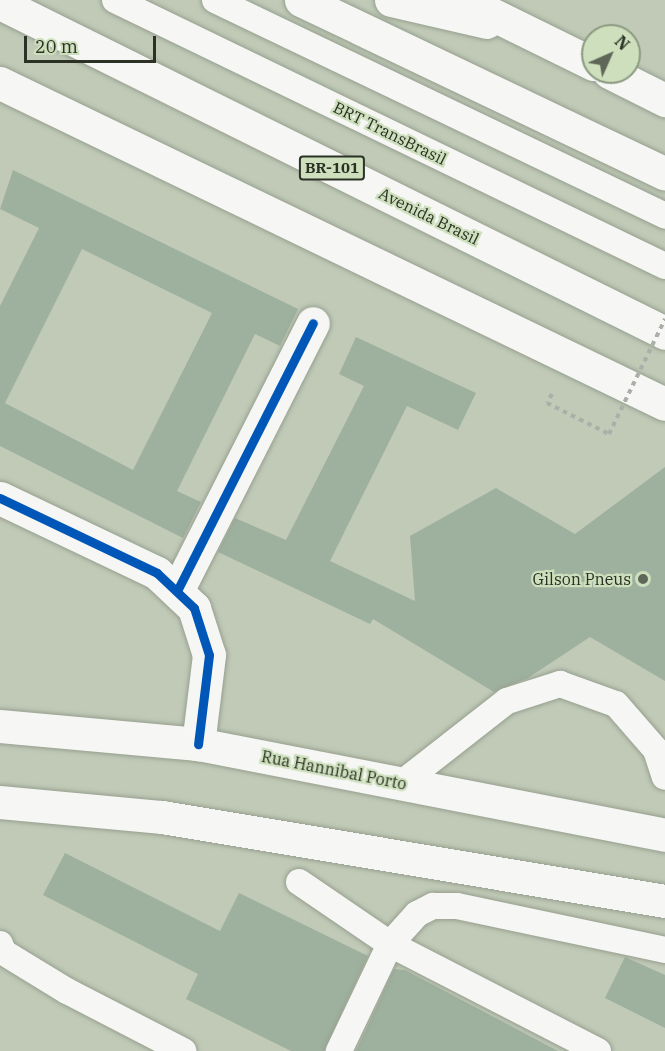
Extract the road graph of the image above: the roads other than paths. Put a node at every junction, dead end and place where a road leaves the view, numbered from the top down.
1 (115, 0) edge
2 (215, 0) edge
3 (301, 0) edge
4 (391, 0) edge
5 (463, 0) edge
6 (0, 3) edge
7 (524, 30) junction
8 (581, 58) edge
9 (0, 83) edge
10 (633, 84) edge
11 (665, 100) edge
12 (665, 174) edge
13 (665, 216) edge
14 (665, 266) edge
15 (313, 322) dead end
16 (665, 333) edge
17 (665, 404) edge
18 (0, 498) edge
19 (178, 589) junction
20 (0, 726) edge
21 (198, 744) junction
22 (665, 777) edge
23 (402, 783) junction
24 (0, 802) edge
25 (665, 835) edge
26 (299, 882) dead end
27 (665, 901) edge
28 (390, 944) junction
29 (1, 949) edge
30 (665, 950) edge
31 (183, 1051) edge
32 (339, 1051) edge
33 (598, 1051) edge

1 - 14 lane, BRT TransBrasil
2 - 13 lane
3 - 12 main road
4 - 7 main road
5 - 7 main road
6 - 16 main road, Avenida Brasil / BR-101
7 - 8 main road
9 - 17 main road
10 - 11 main road
15 - 19 main road
18 - 19 main road
19 - 21 main road
20 - 21 main road, Rua Hannibal Porto
21 - 23 main road, Rua Hannibal Porto
22 - 23 lane
23 - 25 main road, Rua Hannibal Porto
24 - 27 main road
26 - 28 lane
28 - 30 lane
28 - 32 lane
28 - 33 lane
29 - 31 lane

